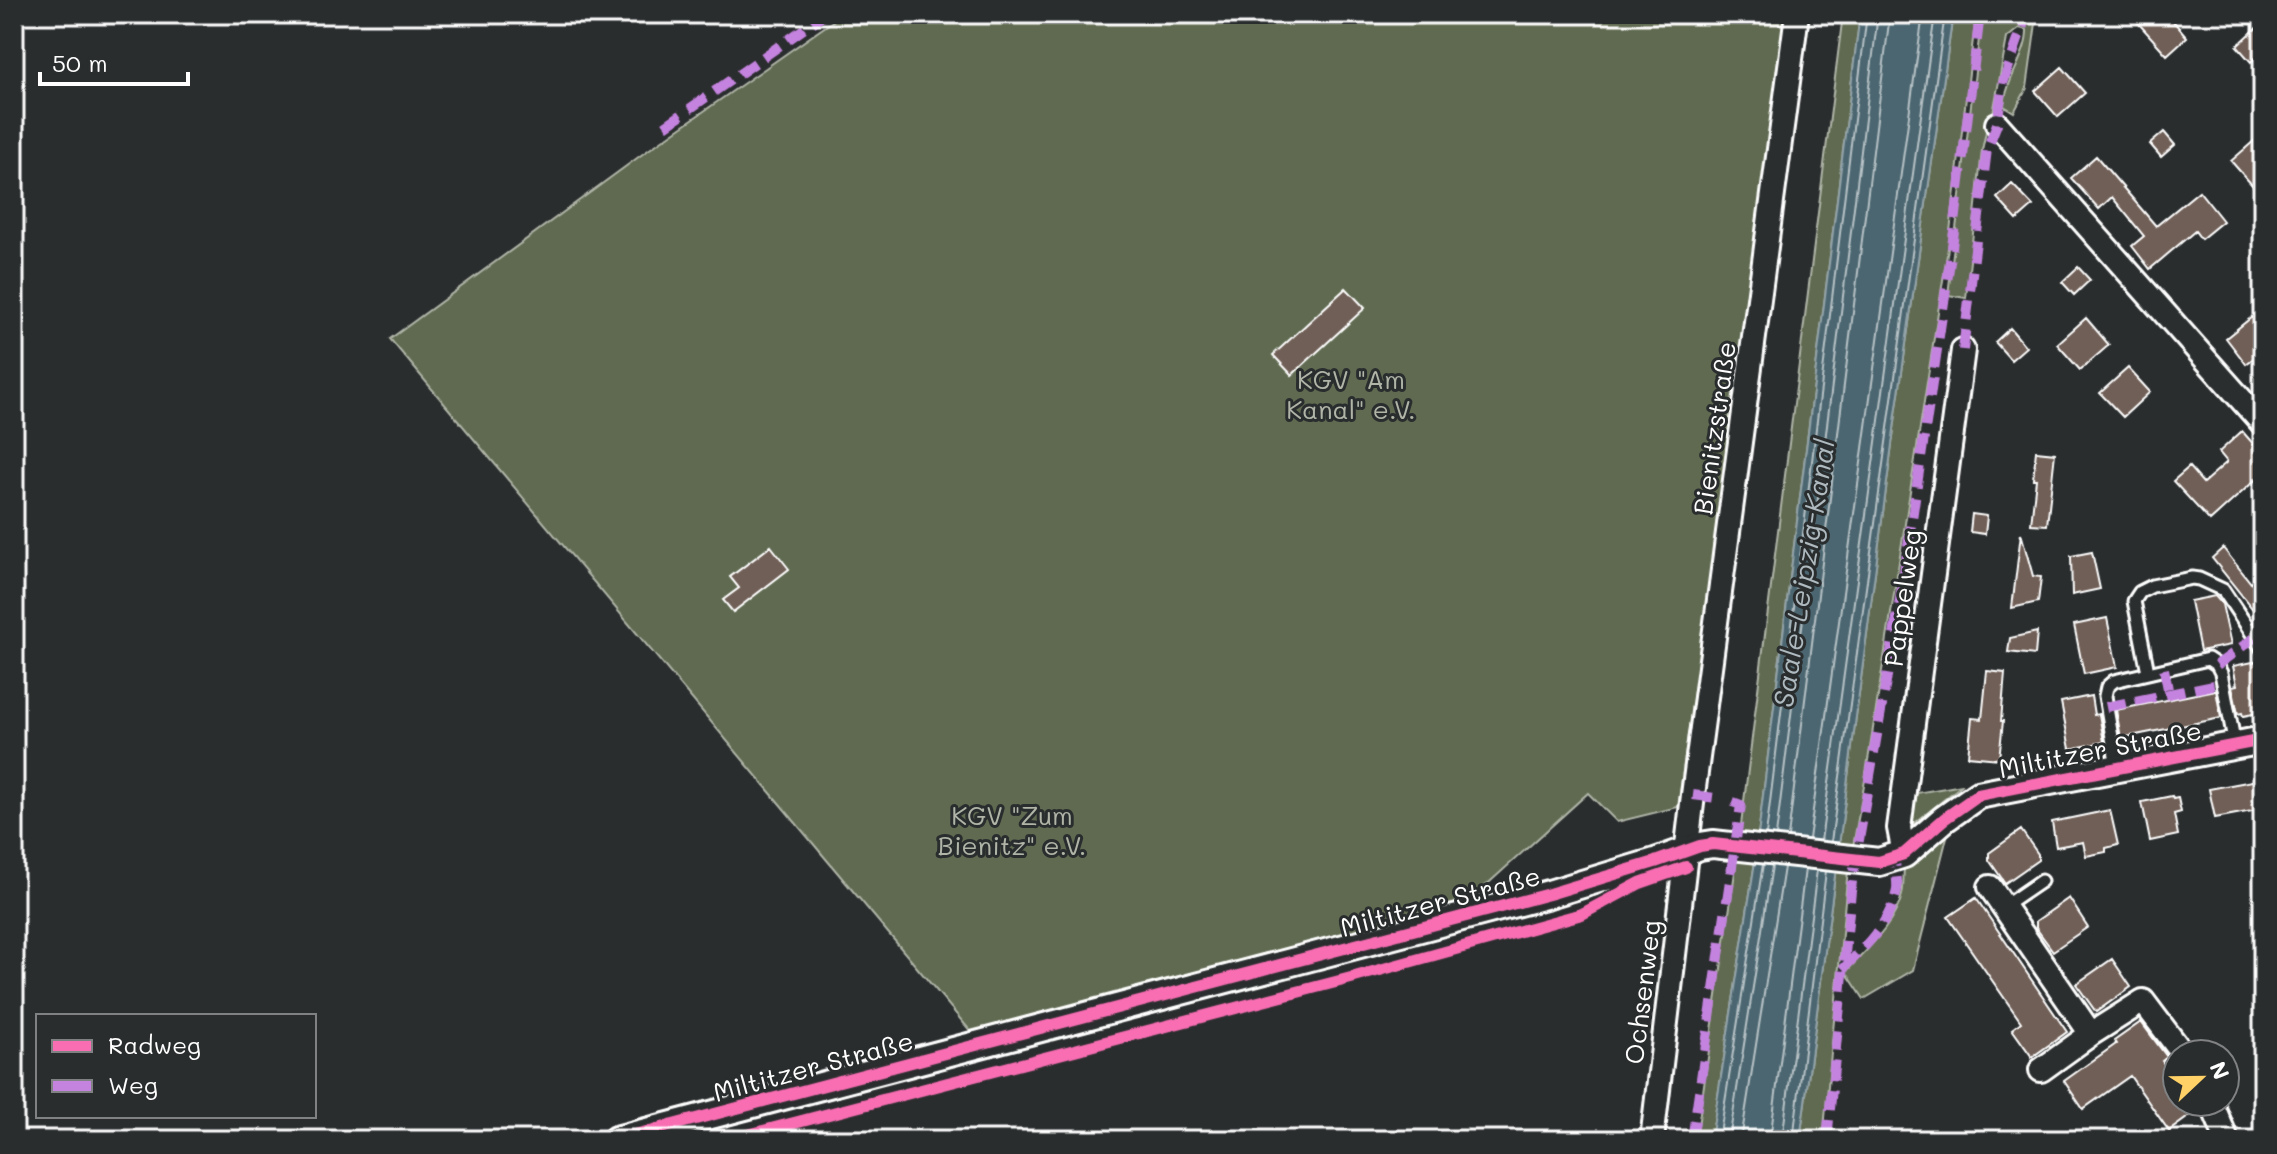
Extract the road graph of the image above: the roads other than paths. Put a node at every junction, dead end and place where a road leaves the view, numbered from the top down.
1 (1797, 14) edge
2 (1997, 124) dead end
3 (1963, 350) dead end
4 (2263, 424) edge
5 (2263, 650) edge
6 (2148, 672) junction
7 (2263, 740) edge
8 (2235, 745) junction
9 (2117, 768) junction
10 (1688, 850) junction
11 (1904, 854) junction
12 (2041, 881) dead end
13 (1990, 887) dead end
14 (2003, 908) junction
15 (2091, 1034) junction
16 (2171, 1038) edge
17 (2041, 1070) dead end
18 (2218, 1118) edge
19 (616, 1140) edge
20 (1652, 1140) edge
21 (2227, 1140) edge

1 - 10 street, Bienitzstraße
2 - 4 street
3 - 11 street, Pappelweg
5 - 6 lane
6 - 8 lane
6 - 9 lane
7 - 8 street, Miltitzer Straße
8 - 9 street, Miltitzer Straße
9 - 11 street, Miltitzer Straße
10 - 11 street, Miltitzer Straße
10 - 19 street, Miltitzer Straße
10 - 20 street, Ochsenweg
12 - 14 lane
13 - 14 street
14 - 15 street
15 - 16 street
15 - 17 street
18 - 21 street

